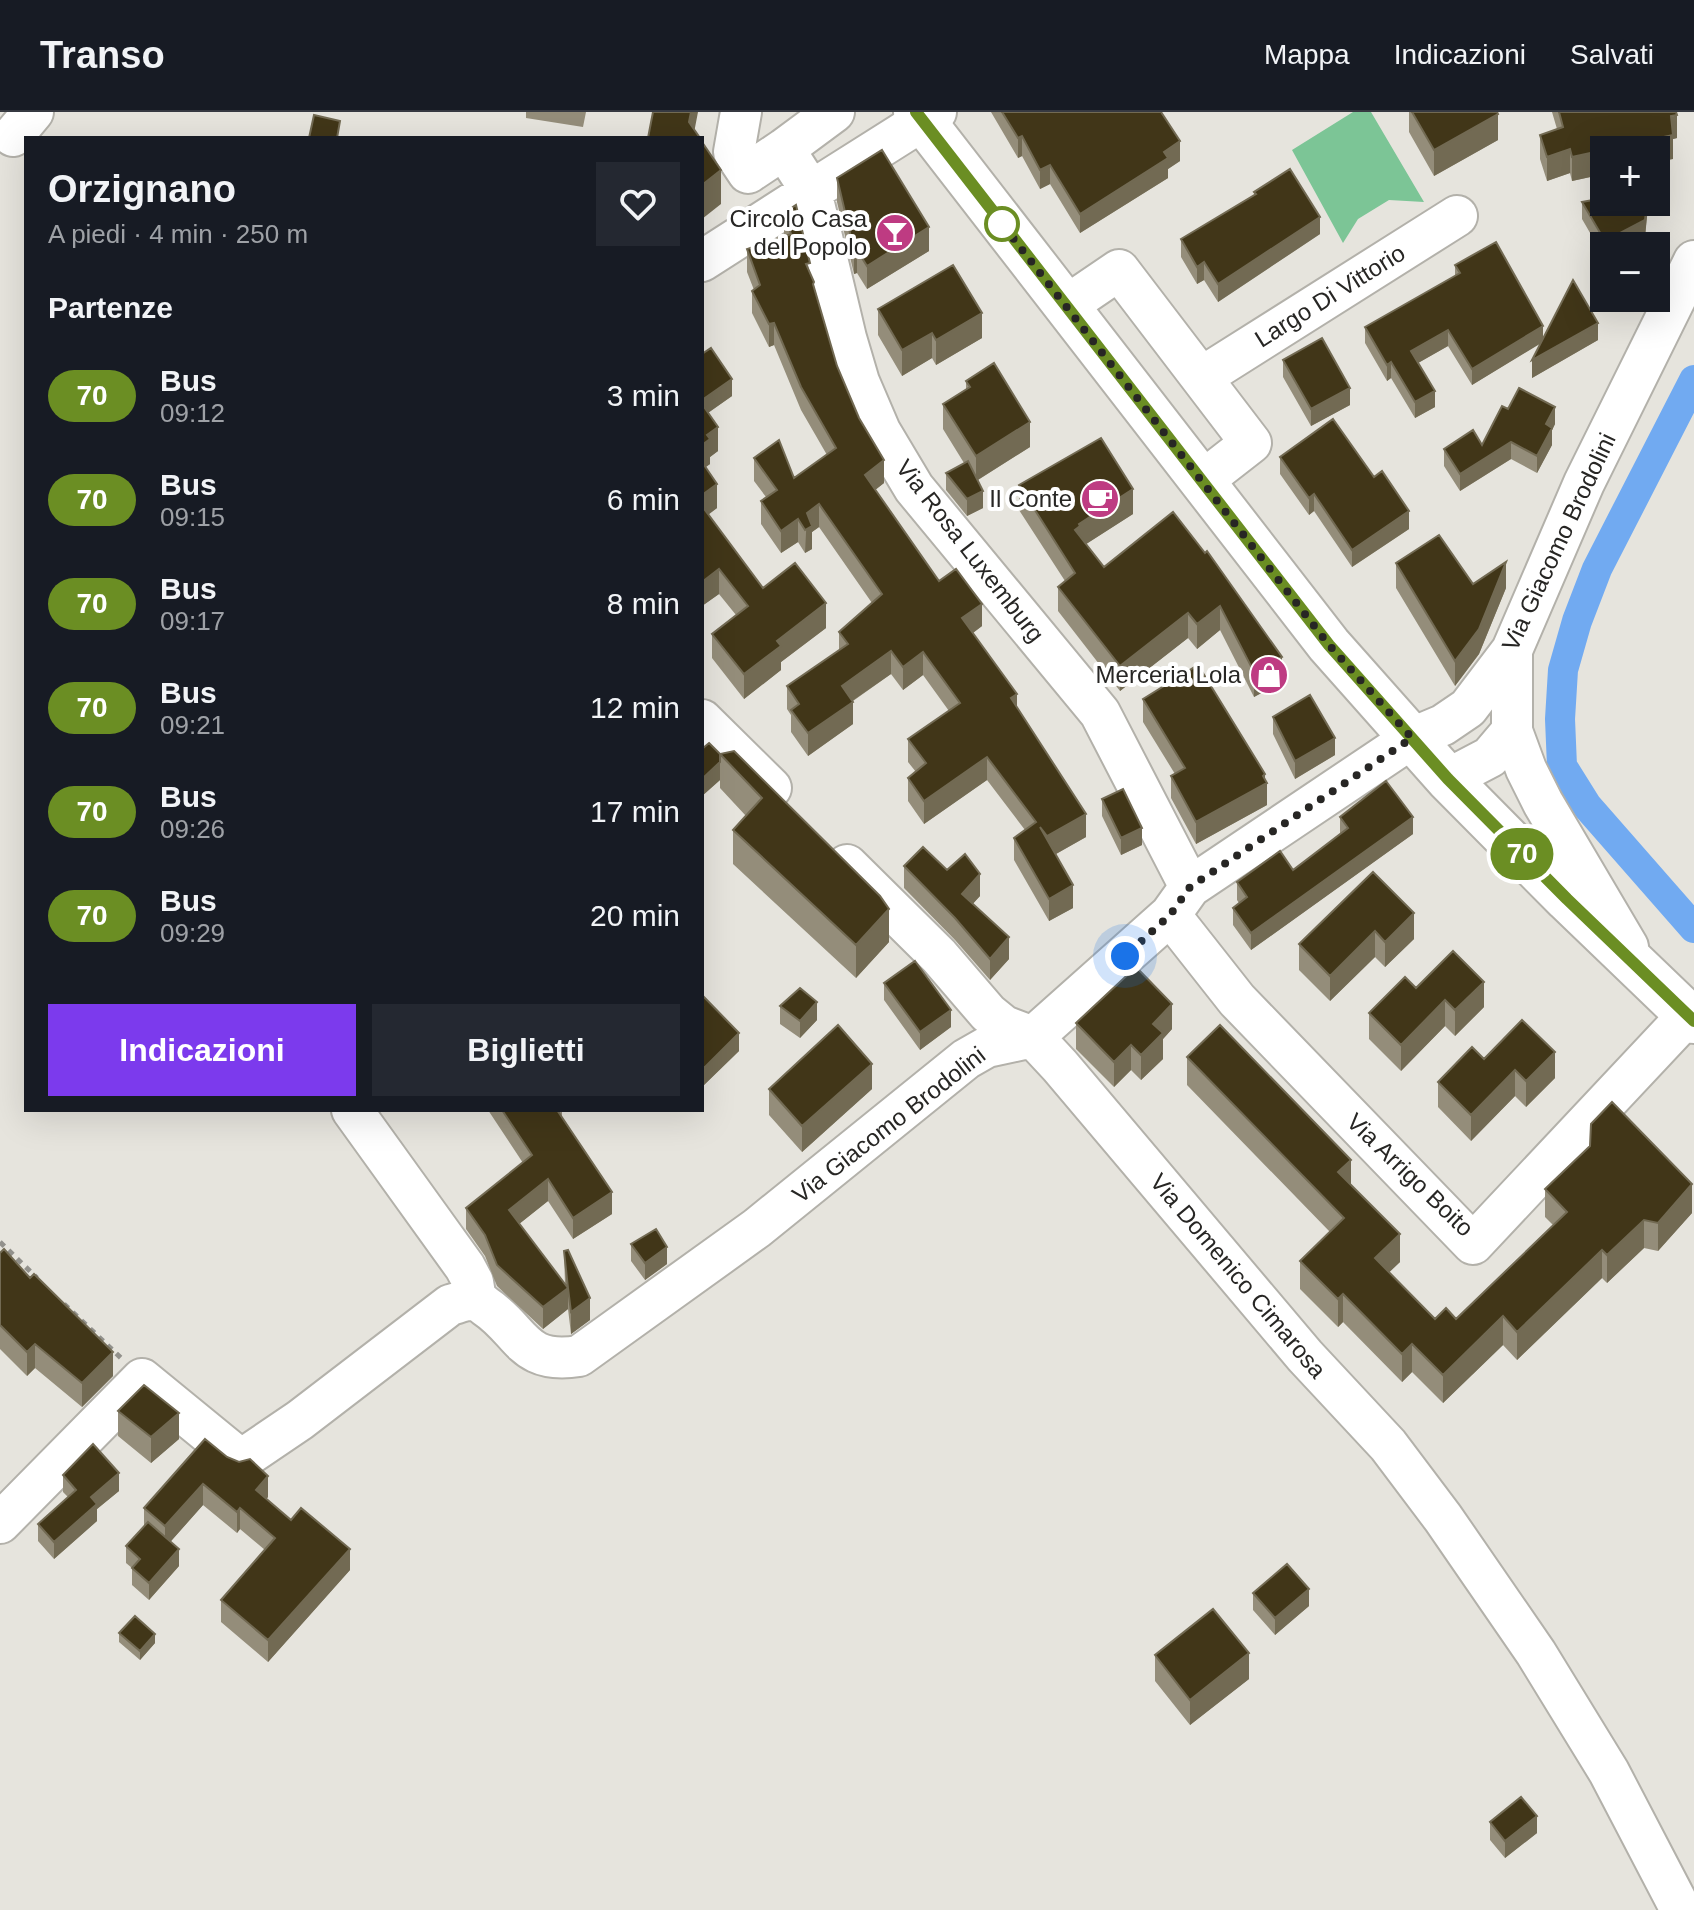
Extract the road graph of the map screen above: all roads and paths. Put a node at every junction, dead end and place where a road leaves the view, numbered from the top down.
1 (741, 112) edge
2 (834, 112) edge
3 (925, 114) edge
4 (784, 149) junction
5 (811, 191) junction
6 (1457, 216) dead end
7 (704, 260) edge
8 (1694, 261) edge
9 (1066, 306) junction
10 (1202, 377) junction
11 (1201, 482) junction
12 (1512, 650) junction
13 (704, 722) edge
14 (1512, 731) junction
15 (1412, 738) junction
16 (1448, 779) junction
17 (792, 810) edge
18 (826, 844) edge
19 (1180, 901) junction
20 (1645, 974) junction
21 (1691, 1018) edge
22 (1033, 1037) junction
23 (353, 1112) edge
24 (0, 1242) edge
25 (39, 1279) edge
26 (59, 1298) edge
27 (476, 1300) junction
28 (142, 1379) junction
29 (0, 1523) edge
30 (1681, 1910) edge

1 - 4 street
2 - 4 street
3 - 5 street
3 - 9 main road
4 - 5 street, Via Rosa Luxemburg
5 - 7 street
5 - 19 street, Via Rosa Luxemburg
6 - 10 street, Largo Di Vittorio
8 - 12 street, Via Giacomo Brodolini
9 - 10 street
9 - 11 main road
10 - 11 street
11 - 15 main road
12 - 14 street
12 - 15 street, Via Giacomo Brodolini
13 - 17 street
14 - 16 street
14 - 20 street
15 - 16 main road
15 - 19 street, Via Giacomo Brodolini
16 - 20 main road
18 - 22 street, Via Domenico Cimarosa
19 - 21 street, Via Arrigo Boito
19 - 22 street, Via Giacomo Brodolini
20 - 21 main road
22 - 27 street, Via Giacomo Brodolini
22 - 30 street, Via Domenico Cimarosa
23 - 27 street
24 - 25 path
26 - 28 path
27 - 28 street
28 - 29 street

